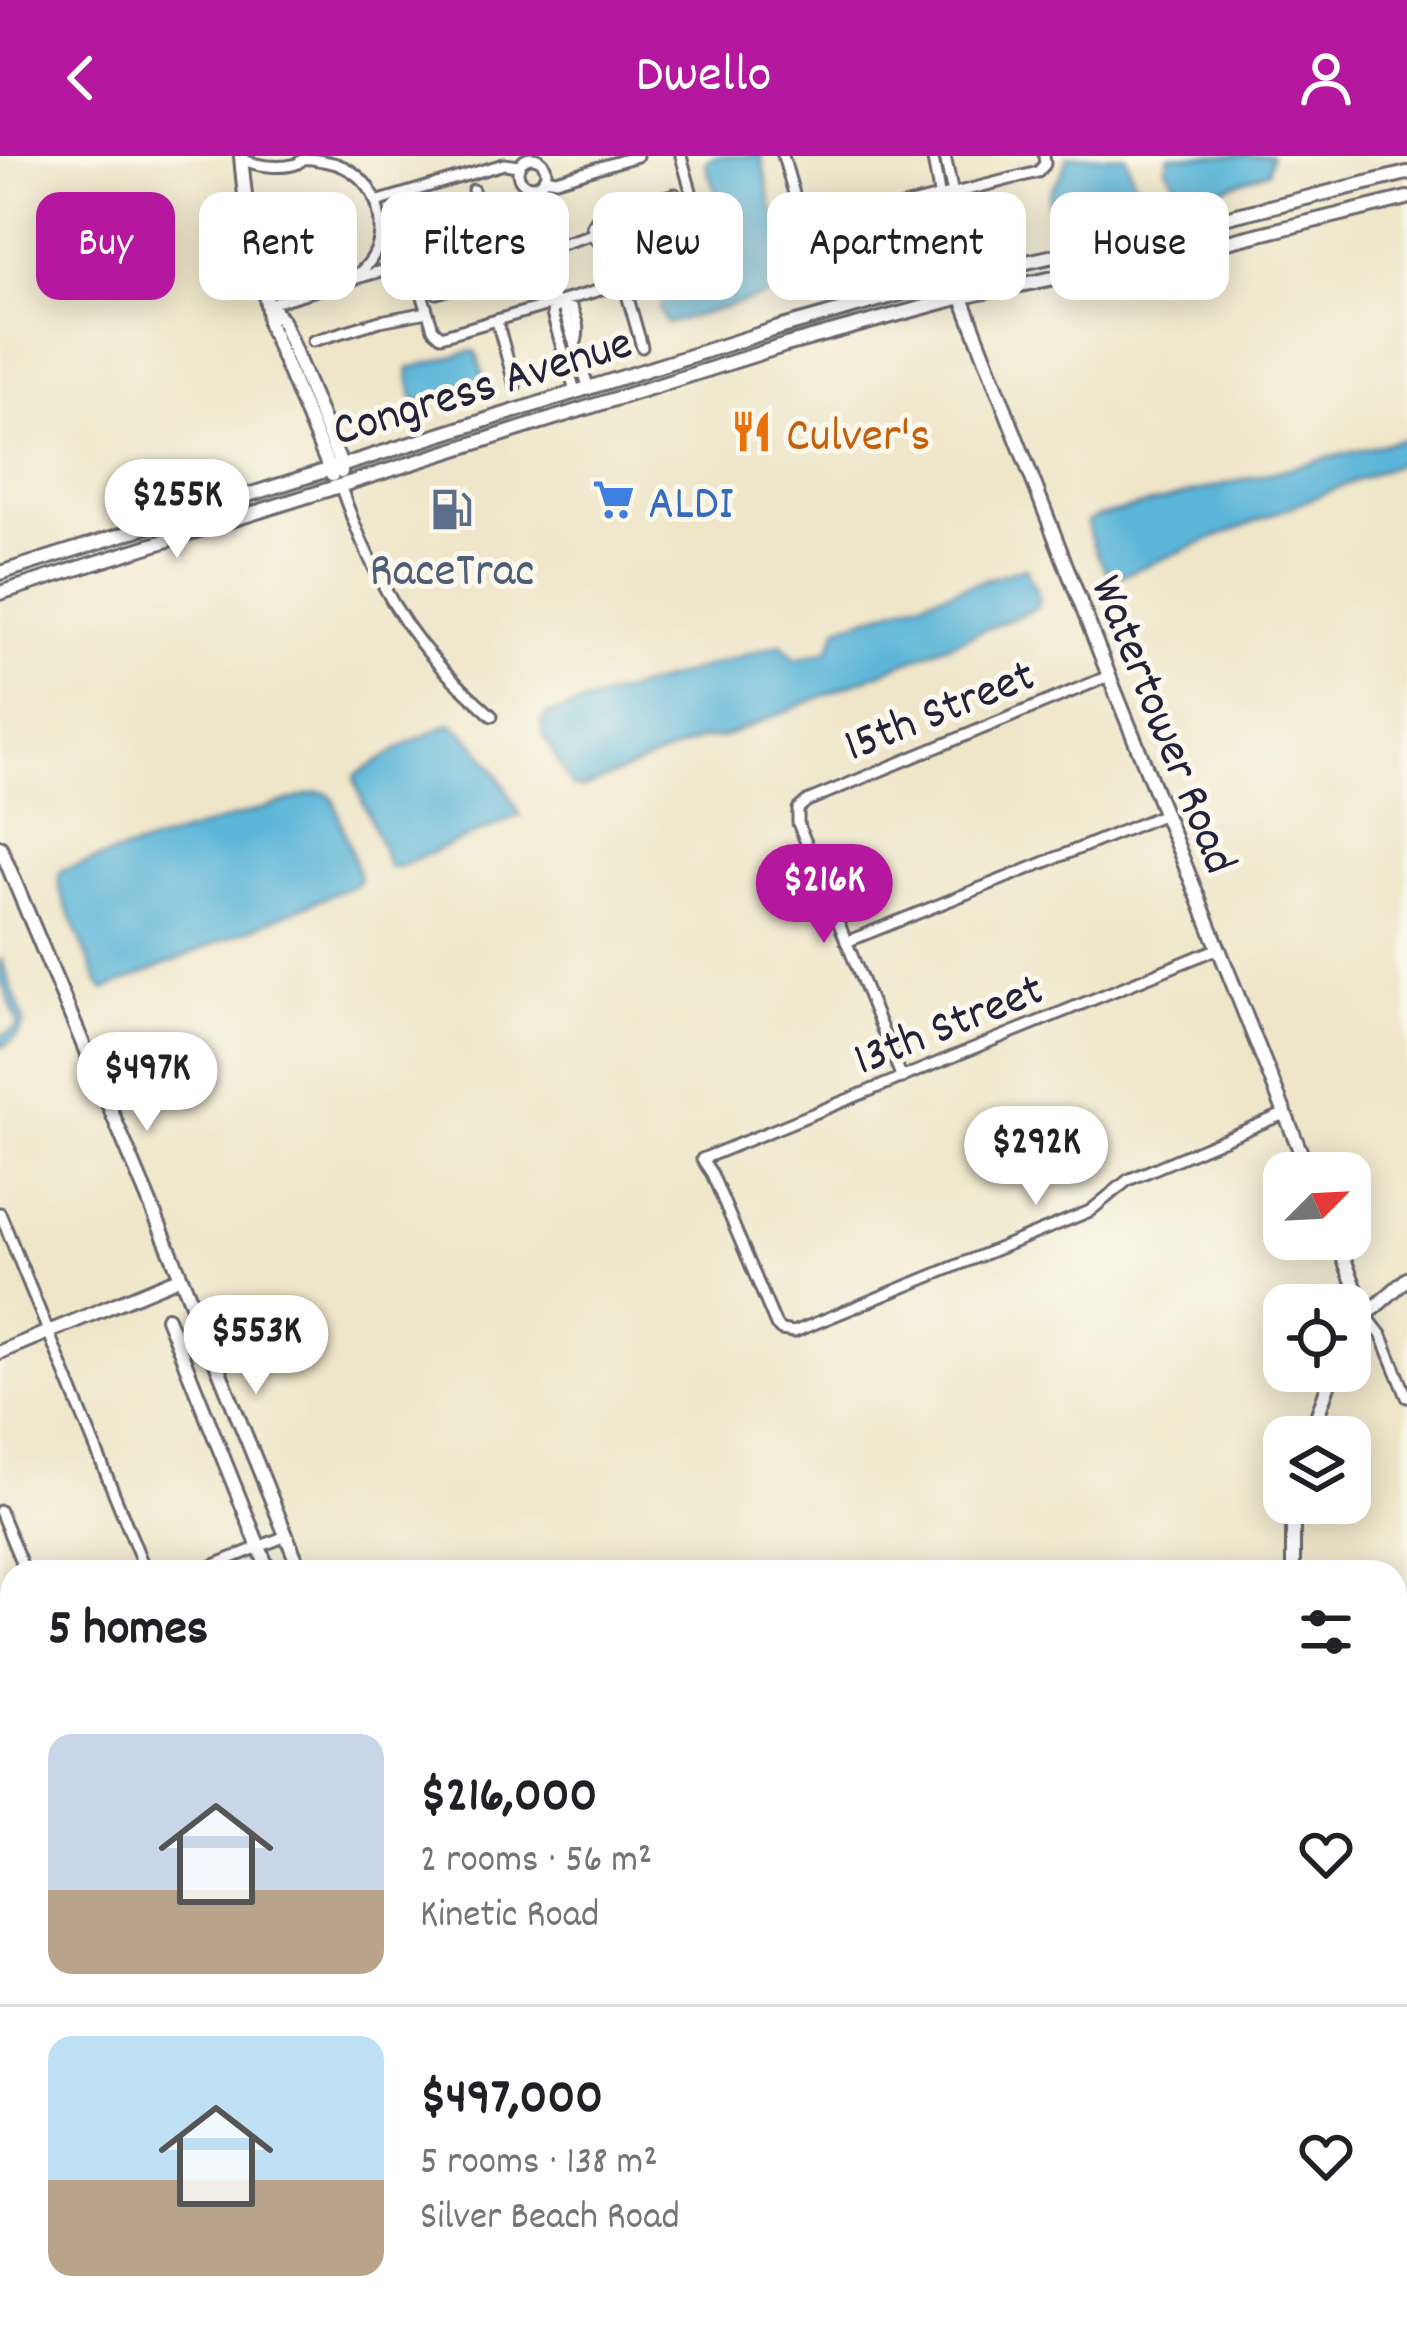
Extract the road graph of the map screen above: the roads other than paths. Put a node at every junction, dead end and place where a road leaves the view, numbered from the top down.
1 (637, 156) edge
2 (681, 156) edge
3 (783, 156) edge
4 (932, 156) edge
5 (945, 156) edge
6 (1044, 156) edge
7 (243, 157) edge
8 (537, 157) edge
9 (302, 158) edge
10 (348, 162) edge
11 (519, 166) junction
12 (1402, 174) edge
13 (544, 178) junction
14 (526, 184) junction
15 (1352, 188) junction
16 (526, 192) edge
17 (691, 192) edge
18 (794, 192) edge
19 (939, 192) edge
20 (954, 192) edge
21 (958, 192) edge
22 (1407, 198) edge
23 (376, 202) junction
24 (1361, 211) junction
25 (1325, 218) junction
26 (593, 225) edge
27 (592, 234) joint
28 (569, 242) edge
29 (372, 258) junction
30 (1026, 262) edge
31 (381, 268) edge
32 (357, 274) edge
33 (1026, 284) edge
34 (593, 294) edge
35 (282, 300) edge
36 (423, 300) edge
37 (557, 300) edge
38 (629, 300) edge
39 (879, 300) edge
40 (951, 300) edge
41 (963, 300) edge
42 (268, 304) junction
43 (559, 306) junction
44 (427, 312) junction
45 (497, 321) junction
46 (313, 341) dead end
47 (642, 347) dead end
48 (515, 386) dead end
49 (581, 389) junction
50 (334, 467) junction
51 (340, 485) junction
52 (0, 573) edge
53 (0, 593) edge
54 (1109, 676) junction
55 (492, 716) dead end
56 (1165, 814) junction
57 (0, 847) edge
58 (847, 942) junction
59 (1219, 948) junction
60 (902, 1078) junction
61 (1286, 1113) junction
62 (1302, 1152) edge
63 (0, 1213) edge
64 (181, 1277) junction
65 (1407, 1279) edge
66 (1371, 1311) edge
67 (167, 1318) dead end
68 (1371, 1322) edge
69 (48, 1332) junction
70 (0, 1352) edge
71 (1407, 1397) edge
72 (0, 1510) edge
73 (1293, 1524) edge
74 (286, 1536) junction
75 (258, 1546) junction
76 (20, 1560) edge
77 (141, 1560) edge
78 (225, 1560) edge
79 (263, 1560) edge
80 (296, 1560) edge
81 (1293, 1560) edge

1 - 13 street
2 - 17 street
3 - 18 street
4 - 19 street
5 - 20 street
6 - 21 street
7 - 9 street
7 - 42 street
8 - 11 street
8 - 13 street
9 - 10 street
10 - 23 street
11 - 14 street
11 - 23 street
12 - 15 street, Congress Avenue
12 - 24 street
13 - 14 street
14 - 16 street
15 - 25 street
15 - 30 street, Congress Avenue
22 - 24 street, Congress Avenue
23 - 29 street
24 - 25 street, Congress Avenue
25 - 33 street, Congress Avenue
26 - 27 street
27 - 28 street
29 - 31 street
29 - 32 street
34 - 43 street
35 - 42 street
36 - 44 street
37 - 43 street
38 - 47 street
39 - 49 street, Congress Avenue
40 - 51 street, Congress Avenue
41 - 54 street, Watertower Road
42 - 50 street
43 - 45 street
43 - 49 street
43 - 49 street
44 - 45 street
44 - 46 street
45 - 48 street
49 - 50 street, Congress Avenue
50 - 51 street
50 - 52 street, Congress Avenue
51 - 53 street, Congress Avenue
51 - 55 street
54 - 56 street, Watertower Road
54 - 58 street, 15th Street
56 - 58 street
56 - 59 street, Watertower Road
57 - 64 street
58 - 60 street
59 - 60 street, 13th Street
59 - 61 street, Watertower Road
60 - 61 street, 13th Street
61 - 62 street, Watertower Road
63 - 69 street
64 - 69 street
64 - 74 street
65 - 66 street
67 - 75 street
68 - 71 street
69 - 70 street
69 - 77 street
72 - 76 street
73 - 81 street
74 - 75 street
74 - 80 street
75 - 78 street
75 - 79 street

